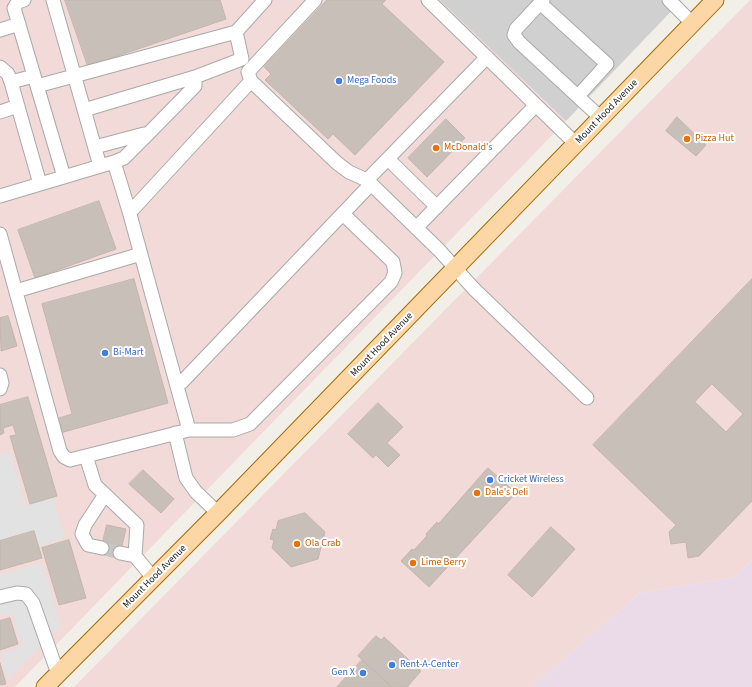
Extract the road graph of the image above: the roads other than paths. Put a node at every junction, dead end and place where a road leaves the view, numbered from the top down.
1 (24, 0) edge
2 (53, 0) edge
3 (315, 0) edge
4 (428, 0) edge
5 (669, 0) edge
6 (714, 0) edge
7 (542, 2) edge
8 (258, 3) edge
9 (692, 23) junction
10 (19, 24) junction
11 (0, 30) edge
12 (236, 32) junction
13 (487, 57) junction
14 (242, 59) junction
15 (0, 67) edge
16 (74, 76) junction
17 (196, 77) junction
18 (249, 77) junction
19 (36, 81) junction
20 (12, 82) junction
21 (578, 96) junction
22 (18, 106) junction
23 (536, 106) junction
24 (84, 110) junction
25 (0, 112) edge
26 (601, 118) junction
27 (146, 136) junction
28 (576, 144) junction
29 (95, 147) junction
30 (388, 159) junction
31 (114, 162) junction
32 (100, 166) junction
33 (64, 177) junction
34 (369, 182) junction
35 (40, 184) junction
36 (0, 196) edge
37 (437, 207) junction
38 (129, 211) junction
39 (342, 214) junction
40 (416, 228) junction
41 (0, 234) edge
42 (141, 254) junction
43 (456, 269) junction
44 (16, 291) junction
45 (0, 376) edge
46 (178, 384) junction
47 (0, 389) edge
48 (587, 398) dead end
49 (189, 430) junction
50 (176, 433) junction
51 (86, 456) junction
52 (104, 496) junction
53 (218, 513) junction
54 (102, 548) tunnel mouth
55 (120, 552) tunnel mouth
56 (135, 556) junction
57 (154, 579) junction
58 (0, 597) edge
59 (58, 674) junction
60 (45, 687) edge

1 - 10 lane
2 - 16 lane
3 - 18 lane
4 - 13 lane
5 - 9 lane
6 - 9 main road, Mount Hood Avenue
7 - 21 lane
7 - 21 lane
8 - 12 lane
9 - 26 main road, Mount Hood Avenue
10 - 11 lane
10 - 19 lane
12 - 14 lane
12 - 16 lane
13 - 23 lane
13 - 30 lane
14 - 17 lane
14 - 18 lane
15 - 20 lane
16 - 19 lane
16 - 24 lane
17 - 24 lane
17 - 27 lane
18 - 34 lane
18 - 38 lane
19 - 20 lane
19 - 33 lane
20 - 22 lane
21 - 26 lane
22 - 25 lane
22 - 35 lane
23 - 28 lane
23 - 37 lane
24 - 29 lane
26 - 28 main road, Mount Hood Avenue
27 - 29 lane
27 - 31 lane
28 - 43 main road, Mount Hood Avenue
29 - 32 lane
30 - 34 lane
30 - 37 lane
31 - 32 lane
31 - 38 lane
32 - 33 lane
33 - 35 lane
34 - 39 lane
34 - 40 lane
35 - 36 lane
37 - 40 lane
38 - 42 lane
39 - 46 lane
39 - 49 lane
40 - 43 lane
41 - 44 lane
42 - 44 lane
42 - 46 lane
43 - 48 lane
43 - 53 main road, Mount Hood Avenue
44 - 51 lane
45 - 47 lane
46 - 49 lane
49 - 50 lane
50 - 51 lane
50 - 53 lane
51 - 52 lane
52 - 54 lane
52 - 56 lane
53 - 57 main road, Mount Hood Avenue
55 - 56 lane
56 - 57 lane
57 - 59 main road, Mount Hood Avenue
58 - 59 lane
59 - 60 main road, Mount Hood Avenue

